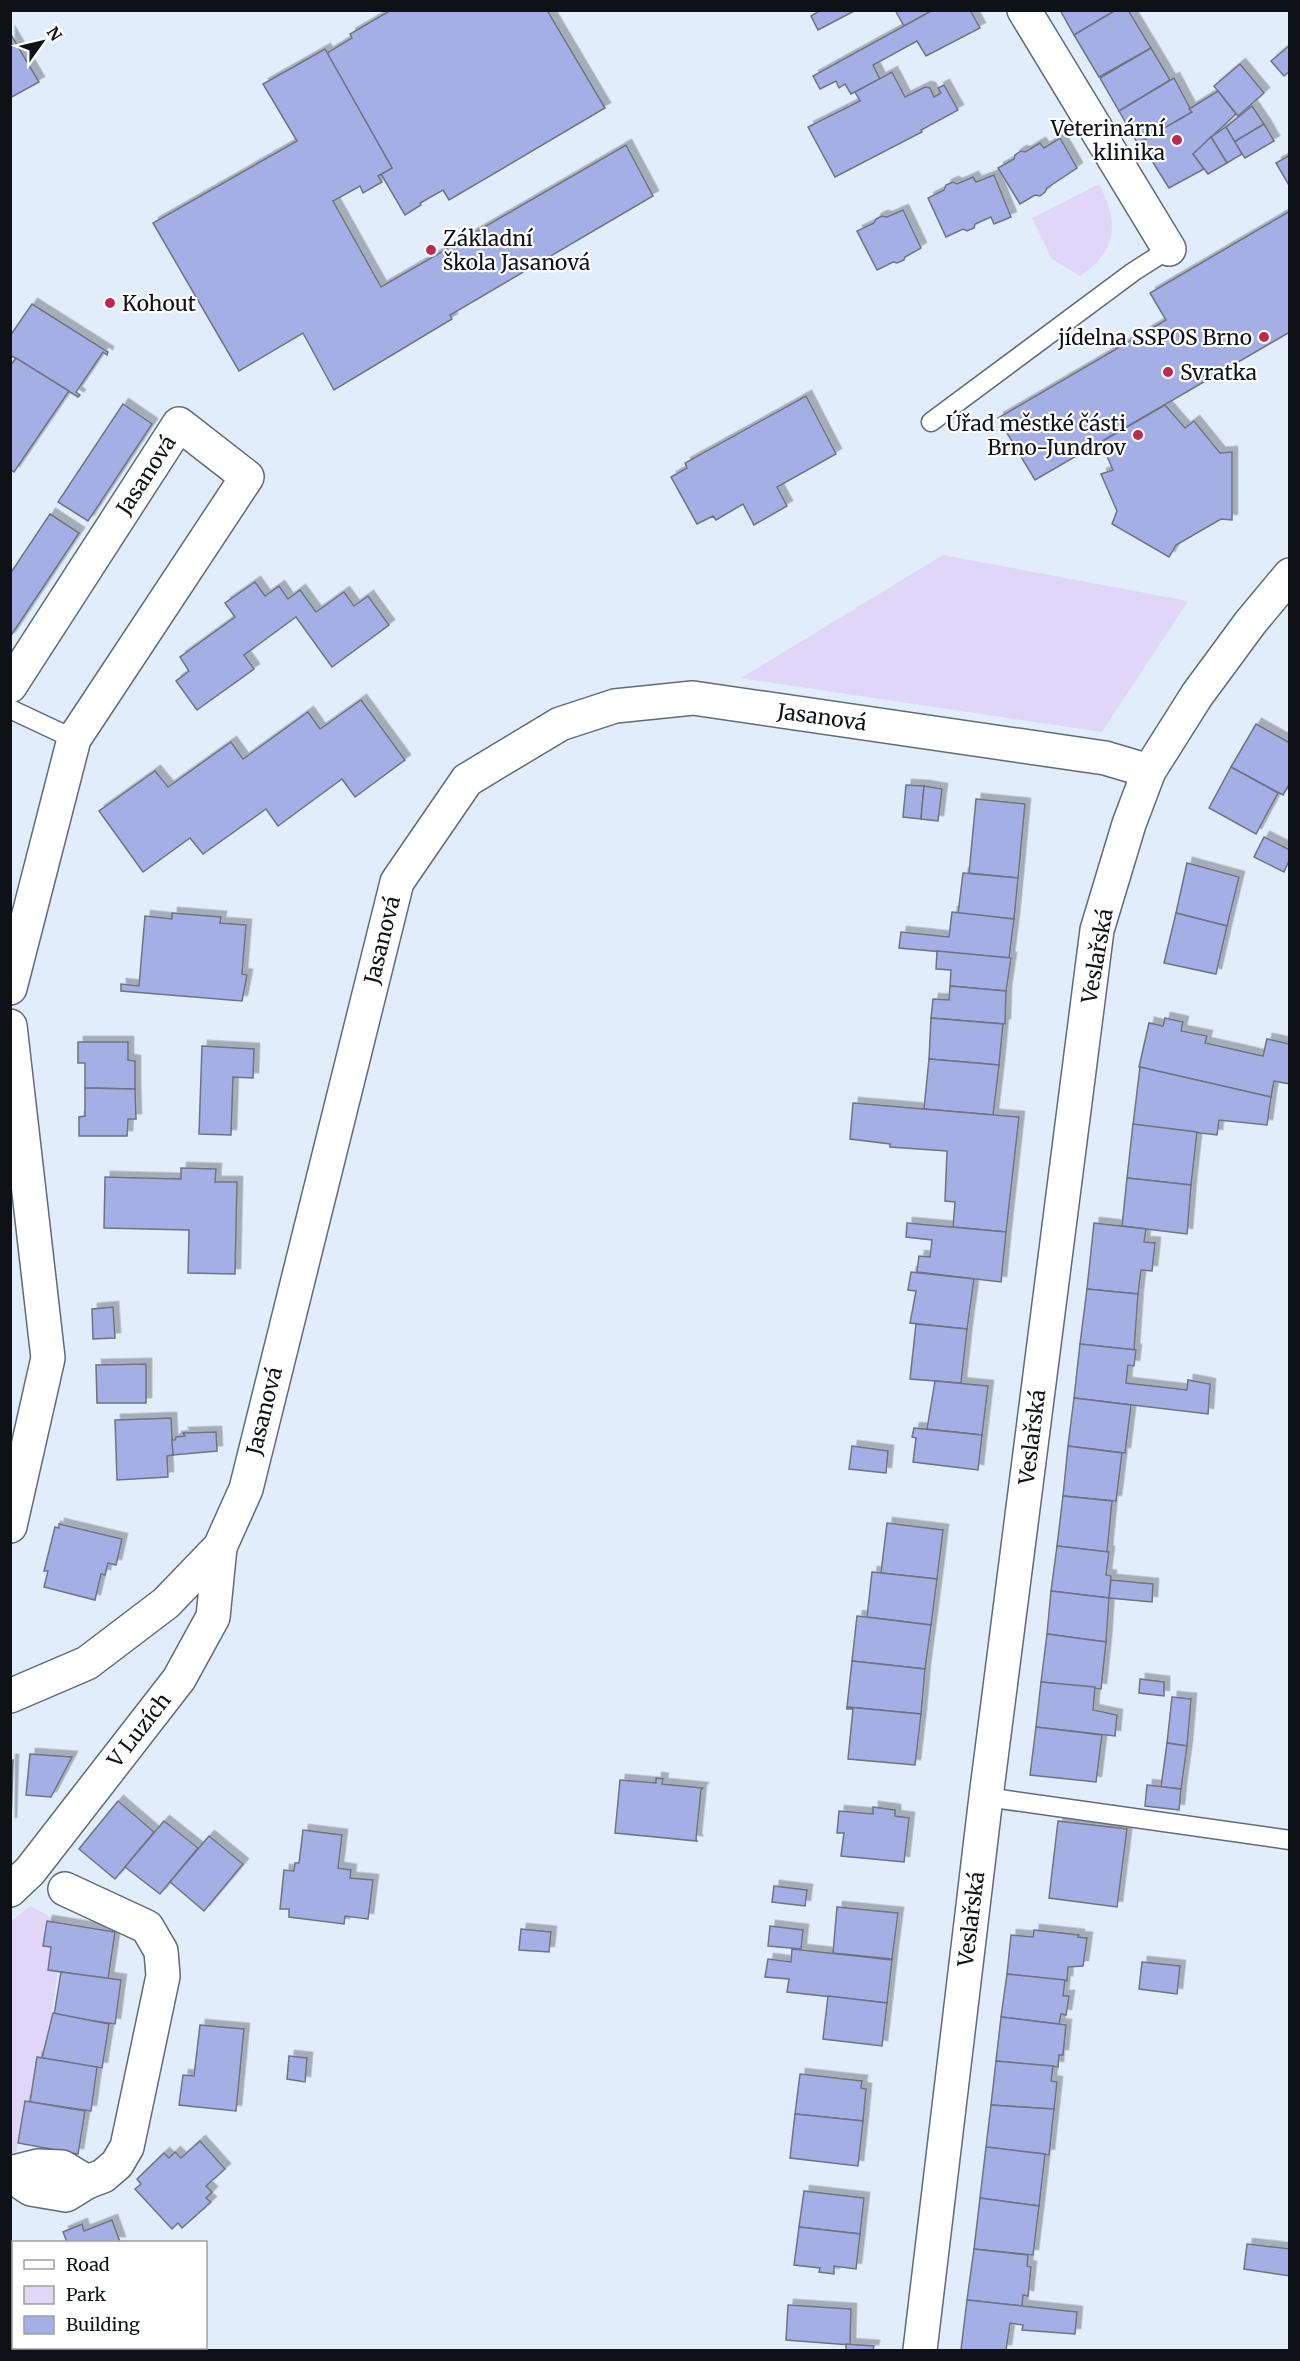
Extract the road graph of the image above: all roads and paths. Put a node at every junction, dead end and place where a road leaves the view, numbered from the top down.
1 (1024, 10) edge
2 (1169, 249) joint
3 (931, 422) dead end
4 (1290, 575) edge
5 (10, 687) edge
6 (10, 710) edge
7 (74, 739) junction
8 (1149, 771) junction
9 (10, 988) edge
10 (10, 1026) edge
11 (10, 1526) edge
12 (220, 1547) junction
13 (10, 1696) edge
14 (986, 1797) junction
15 (1290, 1840) edge
16 (65, 1888) dead end
17 (10, 1890) edge
18 (10, 2174) edge
19 (920, 2350) edge

1 - 2 street
2 - 3 lane
4 - 8 street, Veslařská
5 - 7 street, Jasanová
6 - 7 lane
7 - 9 street, Jasanová
8 - 12 street, Jasanová
8 - 14 street, Veslařská
10 - 11 street
12 - 13 street, Jasanová
12 - 17 street, V Luzích
14 - 15 lane
14 - 19 street, Veslařská
16 - 18 street

